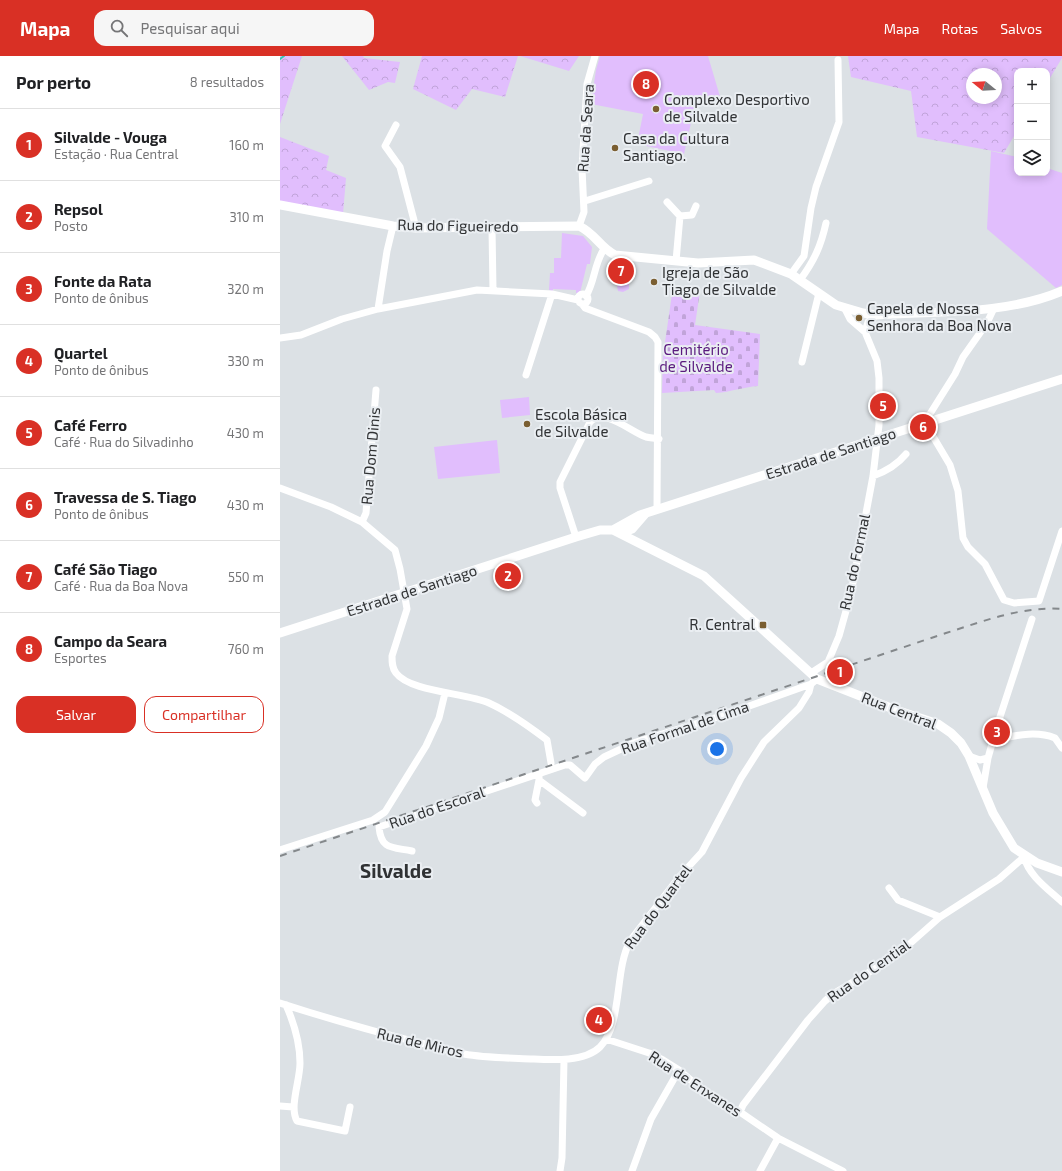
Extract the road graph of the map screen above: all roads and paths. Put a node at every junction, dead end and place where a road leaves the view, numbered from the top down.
1 (595, 56) edge
2 (838, 60) dead end
3 (396, 125) dead end
4 (649, 181) dead end
5 (585, 201) junction
6 (667, 202) dead end
7 (280, 205) edge
8 (696, 206) dead end
9 (680, 216) junction
10 (826, 223) dead end
11 (393, 226) junction
12 (579, 226) junction
13 (416, 228) junction
14 (492, 228) junction
15 (604, 249) junction
16 (676, 261) junction
17 (791, 274) junction
18 (800, 280) junction
19 (493, 290) junction
20 (1062, 291) edge
21 (819, 293) junction
22 (552, 294) junction
23 (583, 300) junction
24 (994, 308) junction
25 (378, 309) junction
26 (845, 309) junction
27 (876, 315) junction
28 (865, 332) junction
29 (280, 338) edge
30 (802, 362) dead end
31 (526, 375) dead end
32 (1062, 379) edge
33 (376, 390) dead end
34 (926, 423) junction
35 (659, 439) junction
36 (878, 439) junction
37 (906, 454) dead end
38 (873, 476) junction
39 (280, 488) edge
40 (658, 509) junction
41 (362, 522) junction
42 (628, 531) junction
43 (1062, 531) edge
44 (576, 537) junction
45 (404, 594) junction
46 (1032, 620) dead end
47 (280, 633) edge
48 (813, 679) junction
49 (445, 693) junction
50 (993, 740) junction
51 (1062, 748) edge
52 (969, 756) junction
53 (988, 758) junction
54 (551, 763) dead end
55 (570, 765) joint
56 (539, 777) junction
57 (983, 788) junction
58 (537, 803) dead end
59 (583, 814) dead end
60 (280, 850) edge
61 (412, 851) dead end
62 (1024, 856) junction
63 (1062, 872) edge
64 (889, 888) dead end
65 (1062, 902) edge
66 (940, 917) junction
67 (283, 1004) edge
68 (606, 1039) junction
69 (564, 1060) junction
70 (679, 1070) junction
71 (280, 1106) edge
72 (293, 1107) junction
73 (350, 1108) dead end
74 (740, 1112) junction
75 (778, 1138) junction
76 (560, 1171) edge
77 (632, 1171) edge
78 (760, 1171) edge
79 (844, 1171) edge

1 - 5 street, Rua da Seara
2 - 17 street
3 - 13 street
4 - 5 street
5 - 12 street, Rua da Seara
6 - 9 street
7 - 11 main road, Rua do Figueiredo
8 - 9 street
9 - 16 street
10 - 18 street
11 - 13 main road, Rua do Figueiredo
11 - 25 street
12 - 14 main road, Rua do Figueiredo
12 - 15 main road
13 - 14 main road, Rua do Figueiredo
14 - 19 street
15 - 16 main road
15 - 23 street
16 - 17 main road
17 - 18 main road
18 - 21 main road
19 - 22 street
19 - 25 street
20 - 24 main road
21 - 26 main road
21 - 30 street
22 - 23 street
22 - 31 street
23 - 35 street
24 - 27 main road
24 - 34 street
25 - 29 street
26 - 27 main road
26 - 28 street
27 - 28 street
28 - 36 street, Rua do Formal
32 - 34 main road, Estrada de Santiago
33 - 41 street, Rua Dom Dinis
34 - 36 main road, Estrada de Santiago
34 - 43 street
35 - 40 street
35 - 44 street
36 - 38 street, Rua do Formal
36 - 40 main road, Estrada de Santiago
37 - 38 street
38 - 48 street, Rua do Formal
39 - 41 street
40 - 42 main road, Estrada de Santiago
41 - 45 street
42 - 44 main road, Estrada de Santiago
42 - 48 main road, Rua Central
44 - 45 main road, Estrada de Santiago
45 - 47 main road, Estrada de Santiago
45 - 49 street
46 - 50 street
48 - 52 main road, Rua Central
48 - 55 street, Rua Formal de Cima
48 - 68 street, Rua do Quartel
49 - 54 street
49 - 60 street
50 - 51 street
50 - 53 street
52 - 53 street
52 - 57 main road, Rua Central
53 - 57 street
55 - 56 street, Rua do Escoral
56 - 58 street
56 - 59 street
56 - 61 street, Rua do Escoral
57 - 62 main road, Rua Central
62 - 63 main road, Rua Central
62 - 65 street
62 - 66 street, Rua do Cential
64 - 66 street
66 - 74 street, Rua do Cential
67 - 69 street, Rua de Miros
67 - 72 street
68 - 69 street
68 - 70 street, Rua de Enxanes
69 - 76 street
70 - 74 street, Rua de Enxanes
70 - 77 street
71 - 72 street
72 - 73 street
74 - 75 street, Rua de Enxanes
75 - 78 street
75 - 79 street, Rua de Enxanes

